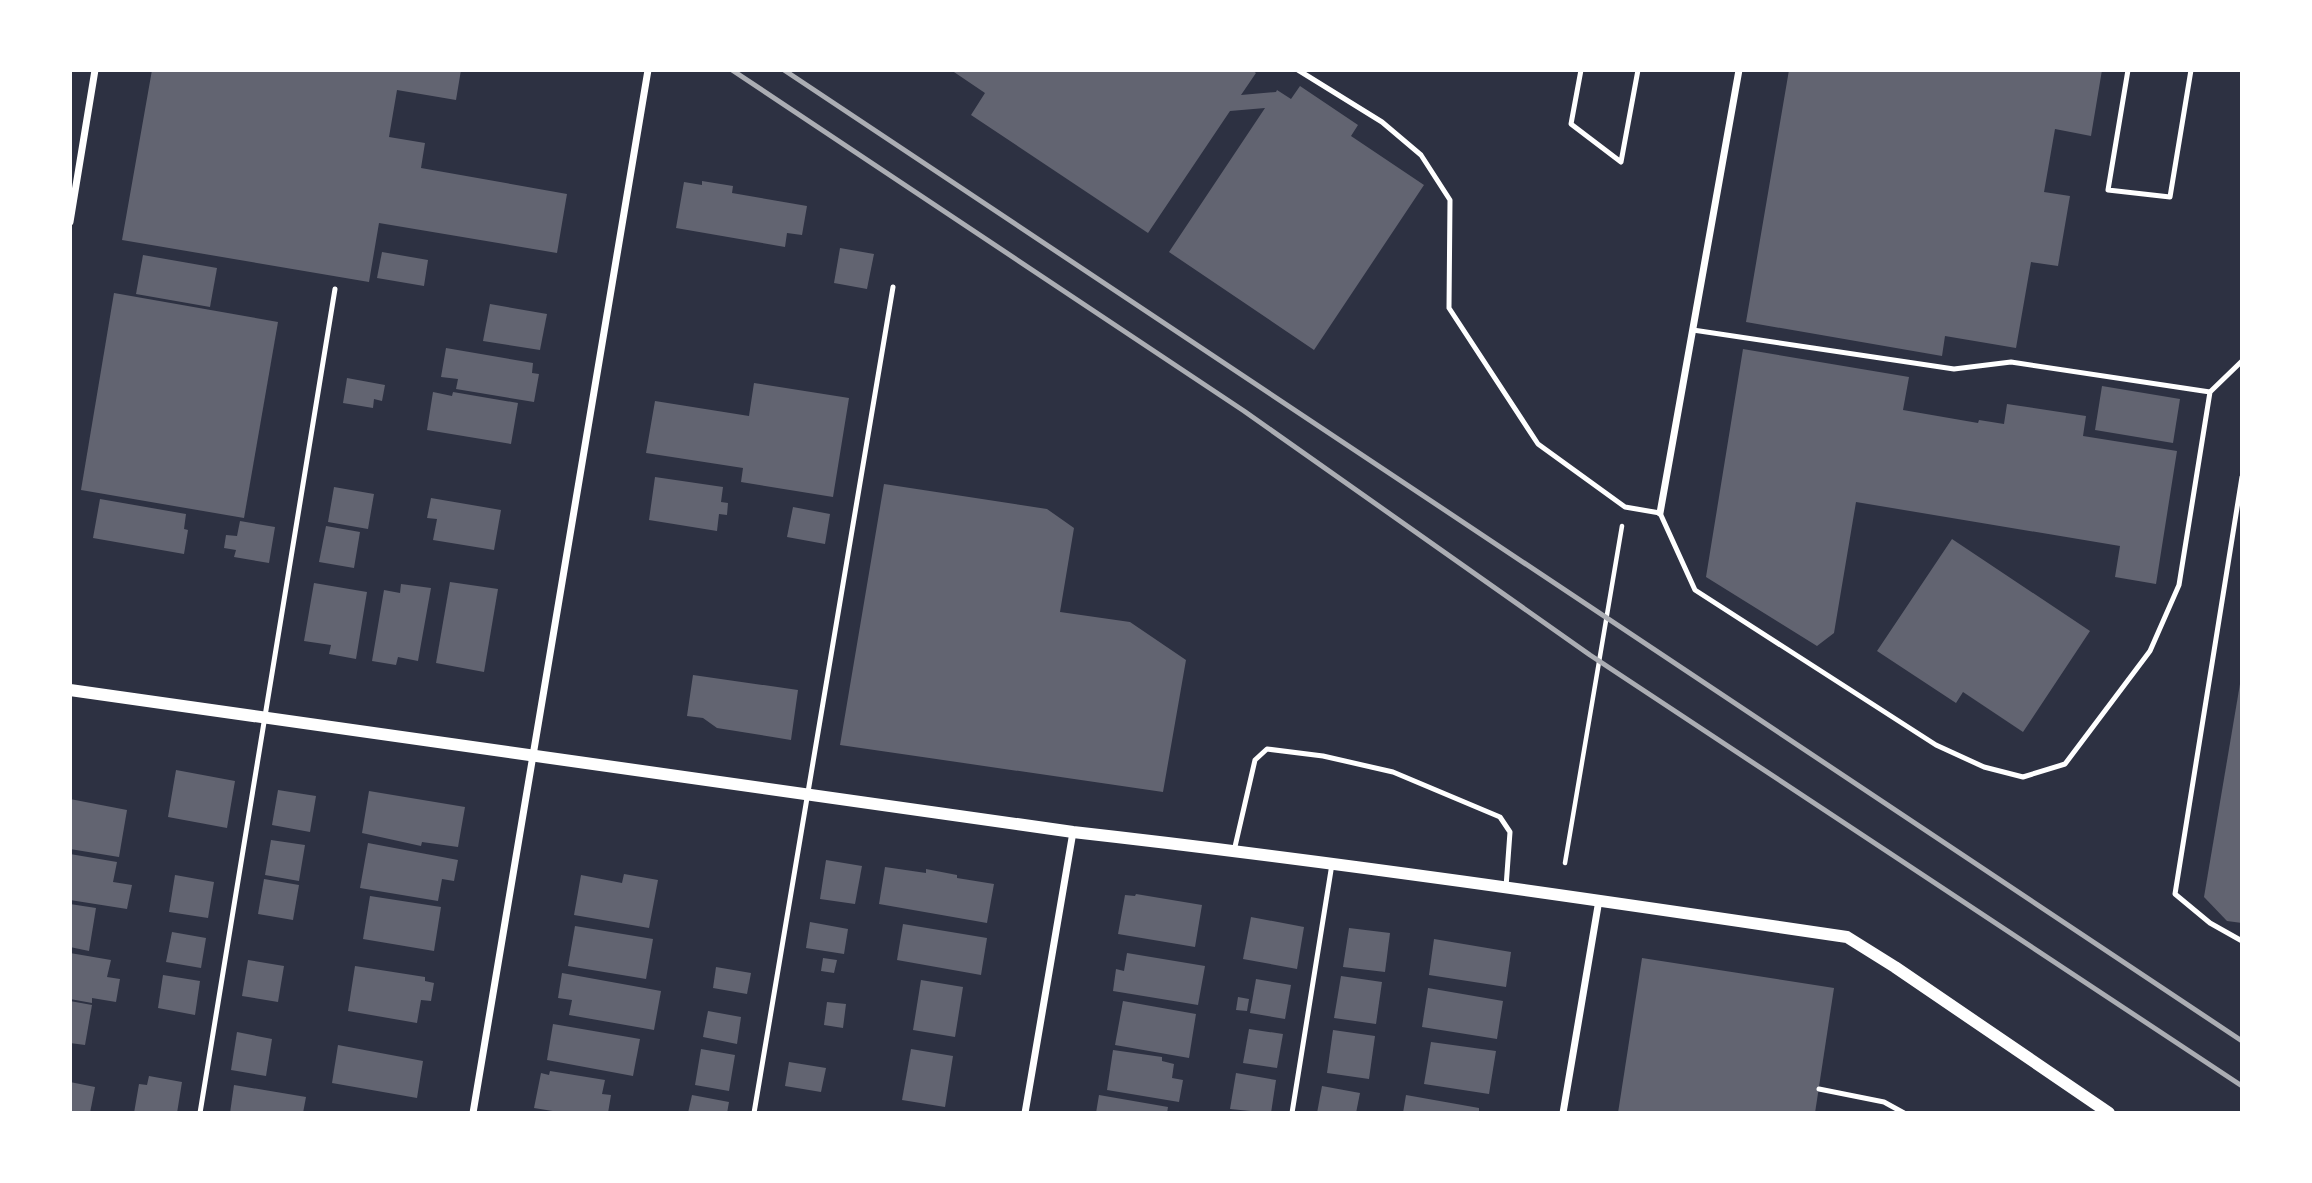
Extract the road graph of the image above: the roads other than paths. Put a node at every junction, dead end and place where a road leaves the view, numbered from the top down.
1 (95, 70) edge
2 (648, 70) edge
3 (1298, 70) edge
4 (1581, 70) edge
5 (1638, 70) edge
6 (1739, 70) edge
7 (2128, 70) edge
8 (2191, 70) edge
9 (70, 222) edge
10 (893, 287) dead end
11 (335, 289) dead end
12 (1693, 330) junction
13 (2242, 361) edge
14 (2210, 392) junction
15 (2242, 477) edge
16 (1660, 513) junction
17 (70, 690) edge
18 (264, 716) junction
19 (533, 755) junction
20 (808, 795) junction
21 (1073, 832) junction
22 (1234, 850) junction
23 (1332, 864) junction
24 (1506, 887) junction
25 (1599, 900) junction
26 (2242, 941) edge
27 (1819, 1089) dead end
28 (200, 1113) edge
29 (473, 1113) edge
30 (754, 1113) edge
31 (1024, 1113) edge
32 (1292, 1113) edge
33 (1563, 1113) edge
34 (1904, 1113) edge
35 (2109, 1113) edge

1 - 9 street
2 - 19 street
3 - 16 lane
4 - 5 lane
6 - 12 street
7 - 8 lane
10 - 20 lane
11 - 18 lane
12 - 14 lane
12 - 16 street
13 - 14 lane
14 - 16 lane
15 - 26 lane
17 - 18 street
18 - 19 street
18 - 28 lane
19 - 20 street
19 - 29 street
20 - 21 street
20 - 30 lane
21 - 22 street
21 - 31 street
22 - 23 street
22 - 24 lane
23 - 24 street
23 - 32 lane
24 - 25 street
25 - 33 street
25 - 35 street
27 - 34 lane

